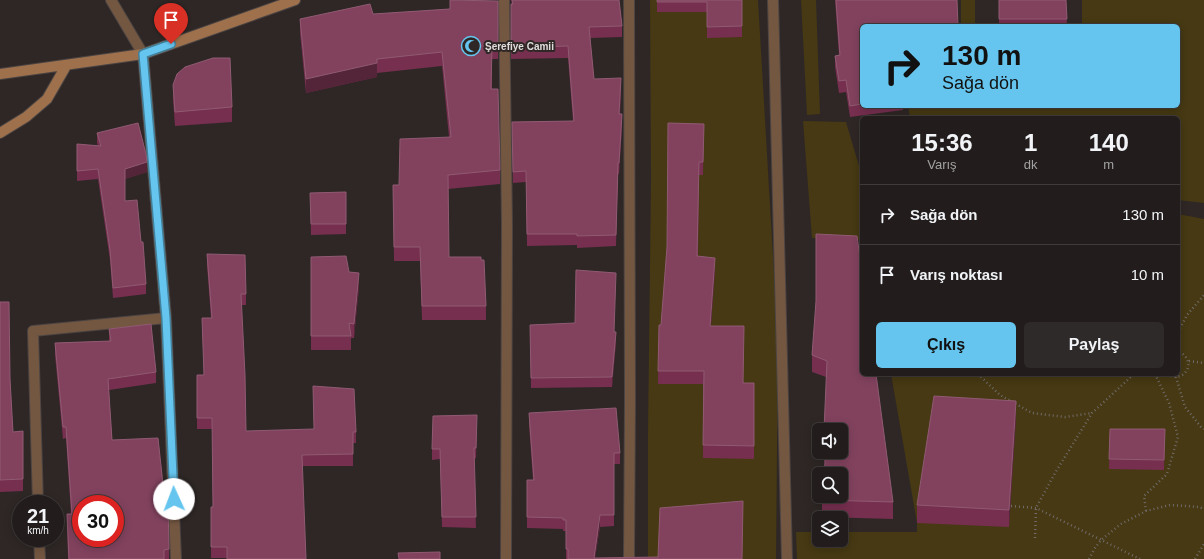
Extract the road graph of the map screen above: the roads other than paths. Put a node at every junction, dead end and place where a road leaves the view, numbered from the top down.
1 (111, 0) edge
2 (295, 0) edge
3 (504, 0) edge
4 (629, 0) edge
5 (773, 0) edge
6 (143, 54) junction
7 (66, 66) junction
8 (0, 74) edge
9 (0, 133) edge
10 (166, 318) junction
11 (38, 495) edge
12 (39, 547) edge
13 (40, 559) edge
14 (176, 559) edge
15 (506, 559) edge
16 (629, 559) edge
17 (787, 559) edge

1 - 6 street
2 - 6 main road
3 - 15 street
4 - 16 street
5 - 17 street
6 - 7 main road
6 - 10 street
7 - 8 main road
7 - 9 main road
10 - 11 street
10 - 14 street
12 - 13 street

